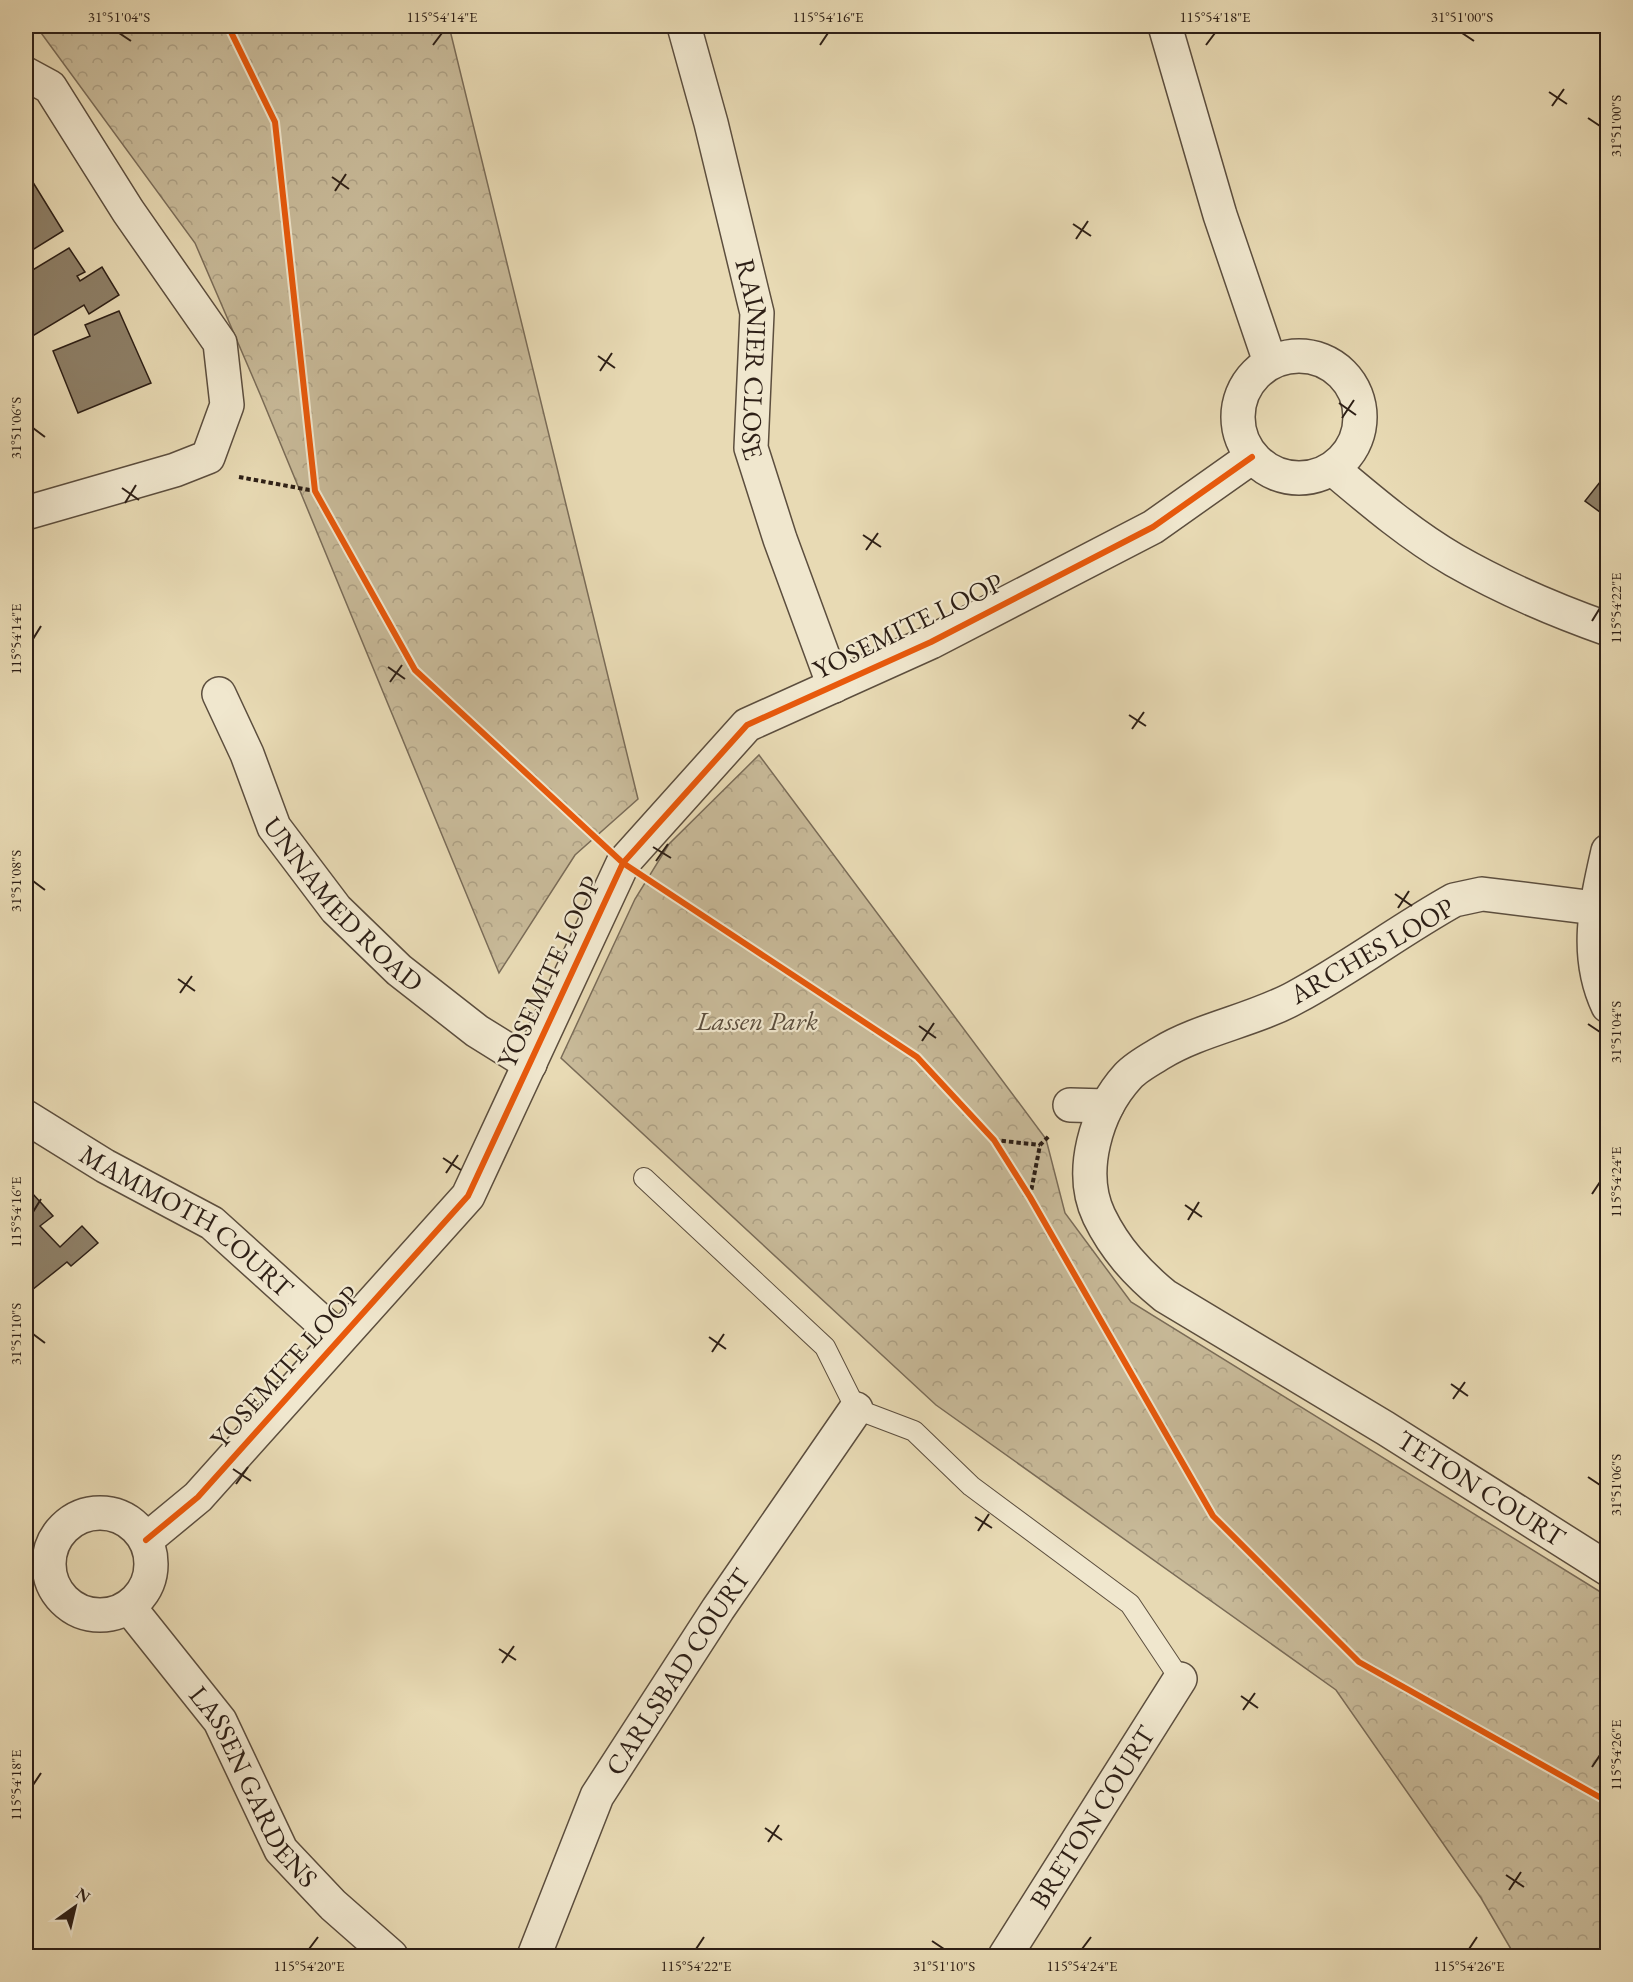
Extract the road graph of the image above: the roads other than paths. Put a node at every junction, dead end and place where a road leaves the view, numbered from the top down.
1 (684, 26) edge
2 (1165, 26) edge
3 (26, 74) edge
4 (1270, 362) junction
5 (1252, 457) junction
6 (1333, 469) junction
7 (26, 513) edge
8 (1608, 629) edge
9 (834, 686) junction
10 (219, 694) dead end
11 (1608, 851) edge
12 (1595, 908) junction
13 (1608, 1006) edge
14 (530, 1064) junction
15 (1070, 1105) road end
16 (1107, 1106) junction
17 (26, 1117) edge
18 (644, 1178) dead end
19 (338, 1337) junction
20 (856, 1409) junction
21 (1384, 1428) joint
22 (146, 1540) junction
23 (1608, 1569) edge
24 (37, 1576) edge
25 (129, 1607) junction
26 (1180, 1678) joint
27 (391, 1956) edge
28 (534, 1956) edge
29 (1005, 1956) edge

1 - 9 street, RAINIER CLOSE
2 - 4 street
3 - 7 street
4 - 5 street
4 - 6 street
5 - 6 street
5 - 9 street, YOSEMITE LOOP
6 - 8 street
9 - 14 street, YOSEMITE LOOP
10 - 14 street, UNNAMED ROAD
11 - 12 street
12 - 13 street
12 - 16 street, ARCHES LOOP
14 - 19 street, YOSEMITE LOOP
15 - 16 street
16 - 21 street, ARCHES LOOP
17 - 19 street, MAMMOTH COURT
18 - 20 lane
19 - 22 street, YOSEMITE LOOP
20 - 26 lane
20 - 28 street, CARLSBAD COURT
21 - 23 street, TETON COURT
22 - 24 street
22 - 25 street
24 - 25 street
25 - 27 street, LASSEN GARDENS
26 - 29 street, BRETON COURT

